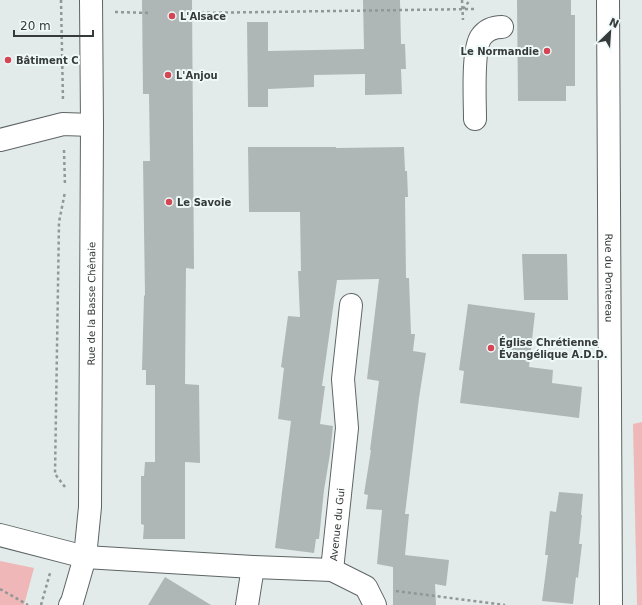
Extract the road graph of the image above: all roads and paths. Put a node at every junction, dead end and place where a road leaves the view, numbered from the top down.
1 (61, 0) edge
2 (470, 0) edge
3 (608, 0) edge
4 (91, 6) edge
5 (463, 9) junction
6 (477, 9) dead end
7 (151, 13) dead end
8 (195, 13) dead end
9 (502, 27) dead end
10 (475, 119) dead end
11 (63, 124) junction
12 (92, 125) junction
13 (0, 140) edge
14 (65, 192) junction
15 (71, 192) dead end
16 (351, 305) dead end
17 (66, 489) dead end
18 (0, 535) edge
19 (86, 556) junction
20 (253, 567) junction
21 (332, 570) junction
22 (0, 589) edge
23 (371, 596) edge
24 (28, 605) edge
25 (70, 605) edge
26 (247, 605) edge
27 (505, 605) edge
28 (611, 605) edge

1 - 11 path
2 - 5 path
3 - 28 street, Rue du Pontereau
4 - 7 path
4 - 12 street, Rue de la Basse Chênaie
5 - 6 path
5 - 8 path
9 - 10 street
11 - 12 street
11 - 13 street
11 - 14 path
12 - 19 street, Rue de la Basse Chênaie
14 - 15 path
14 - 17 path
16 - 21 street, Avenue du Gui
18 - 19 street, Avenue du Gui
19 - 20 street, Avenue du Gui
19 - 25 street, Rue de la Basse Chênaie
20 - 21 street, Avenue du Gui
20 - 26 street
21 - 23 street
22 - 24 path
23 - 27 path

